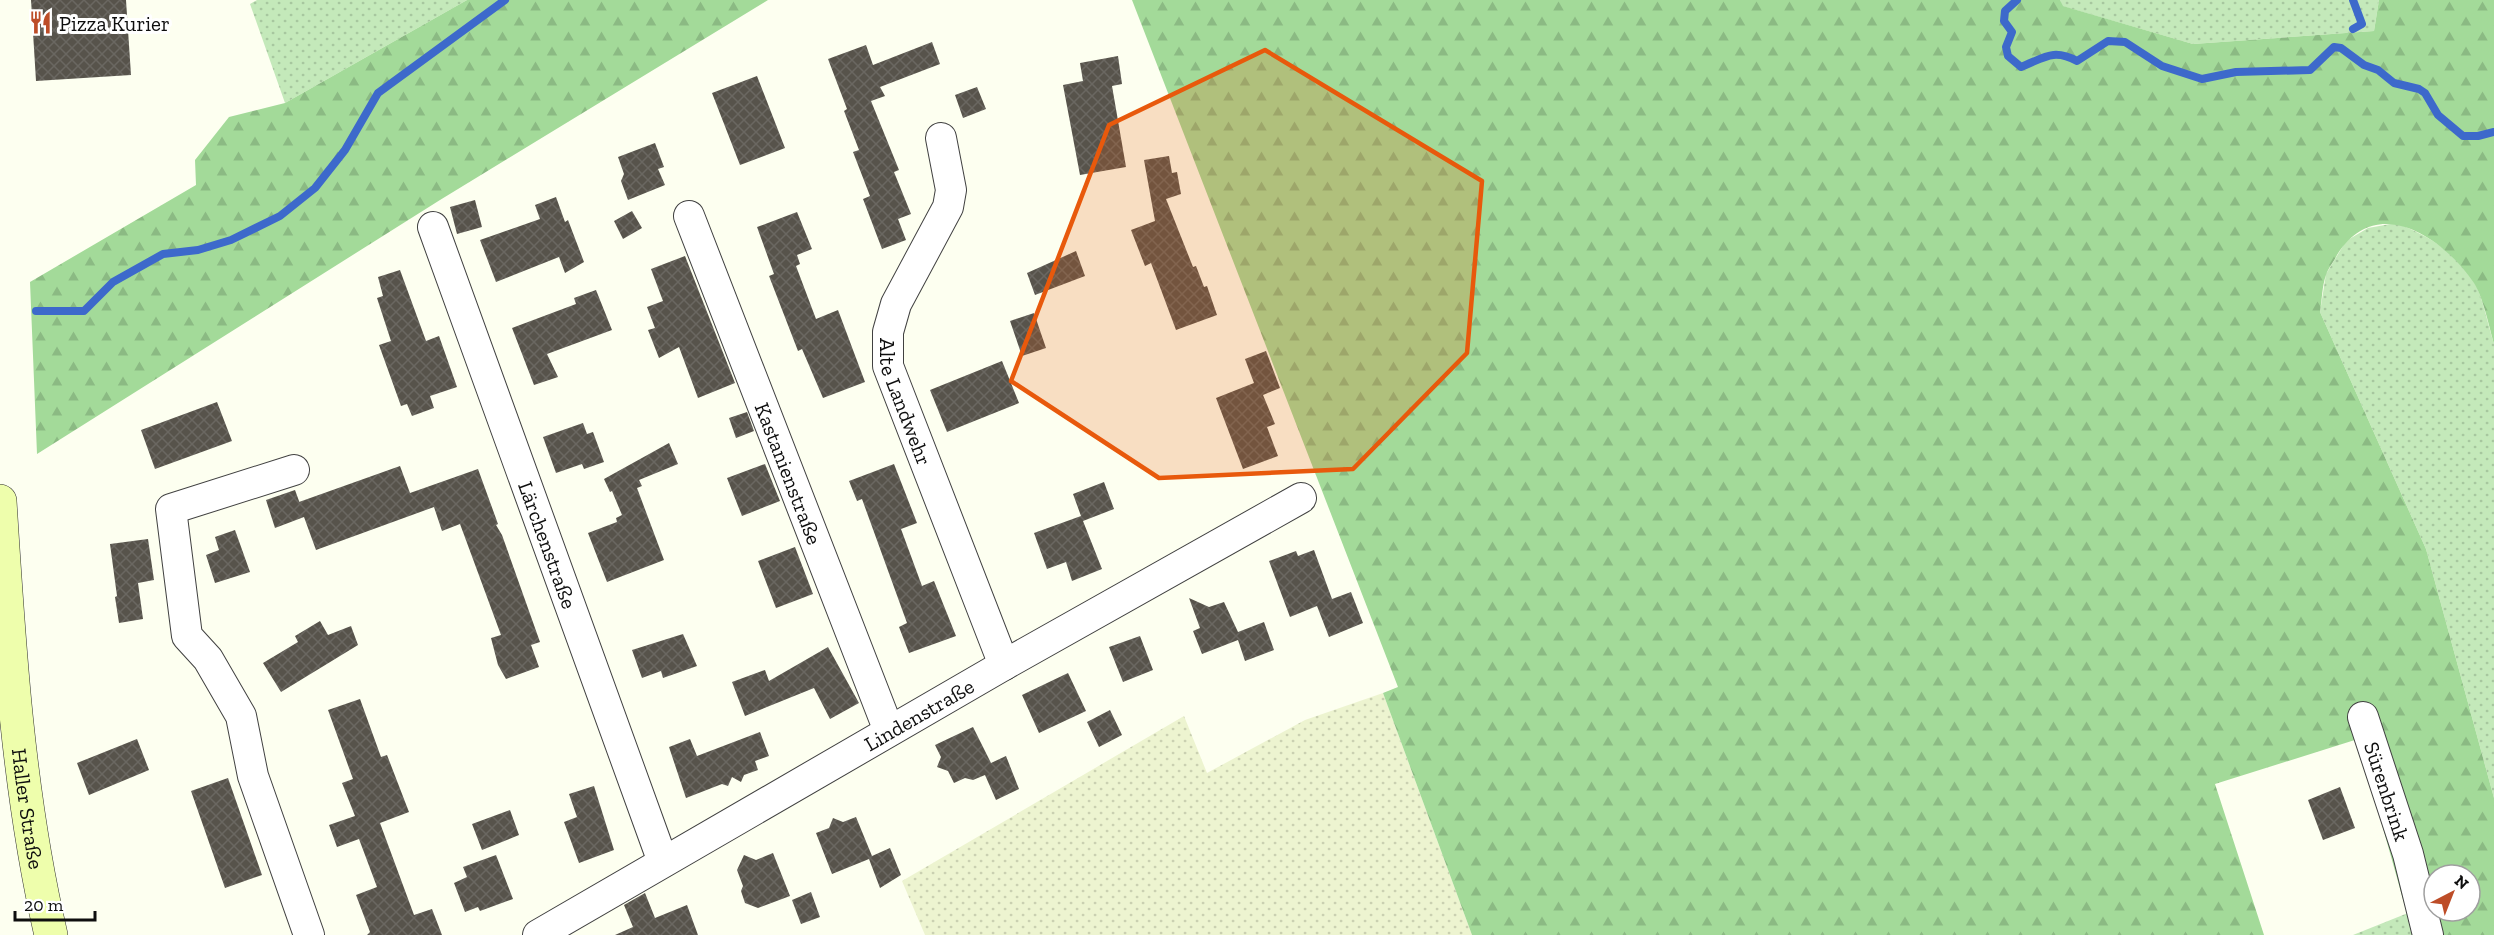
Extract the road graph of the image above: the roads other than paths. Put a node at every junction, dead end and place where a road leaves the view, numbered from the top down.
1 (941, 138) dead end
2 (689, 216) dead end
3 (433, 227) dead end
4 (294, 470) dead end
5 (1301, 498) dead end
6 (0, 501) edge
7 (1004, 665) junction
8 (2363, 717) dead end
9 (889, 731) junction
10 (663, 862) junction
11 (51, 935) edge
12 (309, 935) edge
13 (538, 935) edge
14 (2428, 935) edge

1 - 7 street, Alte Landwehr
2 - 9 street, Kastanienstraße
3 - 10 street, Lärchenstraße
4 - 12 street
5 - 7 street, Lindenstraße
6 - 11 main road, Haller Straße
7 - 9 street, Lindenstraße
8 - 14 street, Sürenbrink
9 - 10 street, Lindenstraße
10 - 13 street, Lindenstraße

